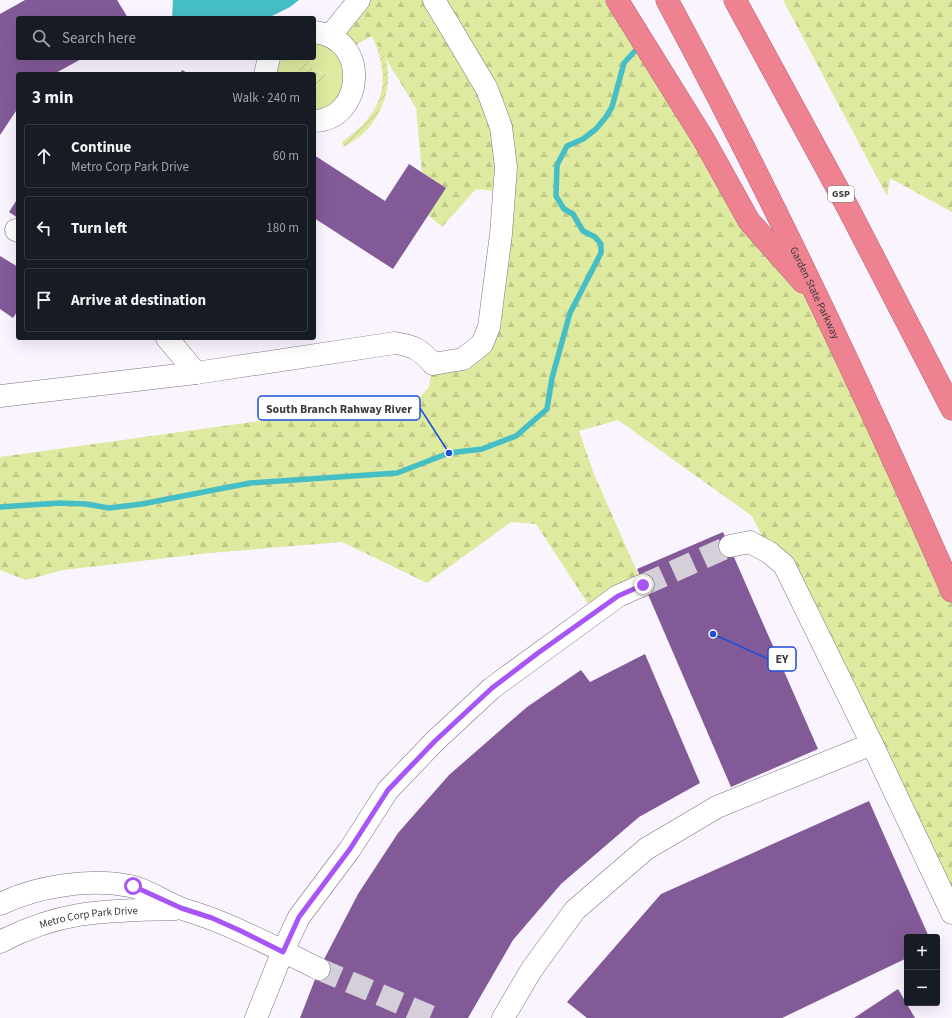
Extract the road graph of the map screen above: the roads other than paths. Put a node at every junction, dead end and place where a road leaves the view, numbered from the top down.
1 (359, 0) edge
2 (434, 0) edge
3 (617, 0) edge
4 (737, 3) edge
5 (670, 5) edge
6 (322, 34) edge
7 (268, 60) edge
8 (266, 72) edge
9 (316, 120) edge
10 (822, 303) junction
11 (169, 340) edge
12 (196, 373) junction
13 (0, 396) edge
14 (952, 409) edge
15 (730, 546) tunnel mouth
16 (643, 585) tunnel mouth
17 (952, 591) edge
18 (872, 744) junction
19 (3, 902) edge
20 (181, 908) junction
21 (952, 913) edge
22 (22, 931) junction
23 (0, 942) edge
24 (283, 952) junction
25 (319, 968) tunnel mouth
26 (256, 1018) edge
27 (503, 1018) edge

1 - 6 lane
2 - 12 lane
3 - 10 highway
4 - 14 highway, GSP
5 - 10 highway, Garden State Parkway
6 - 9 lane
7 - 8 lane
10 - 17 highway, Garden State Parkway
11 - 12 lane
12 - 13 lane
15 - 18 lane
16 - 24 lane
18 - 21 lane
18 - 27 lane
19 - 20 lane, Metro Corp Park Drive
19 - 22 lane
20 - 22 lane, Metro Corp Park Drive
20 - 24 lane, Metro Corp Park Drive
22 - 23 lane, Metro Corp Park Drive
24 - 25 lane, Metro Corp Park Drive
24 - 26 lane

